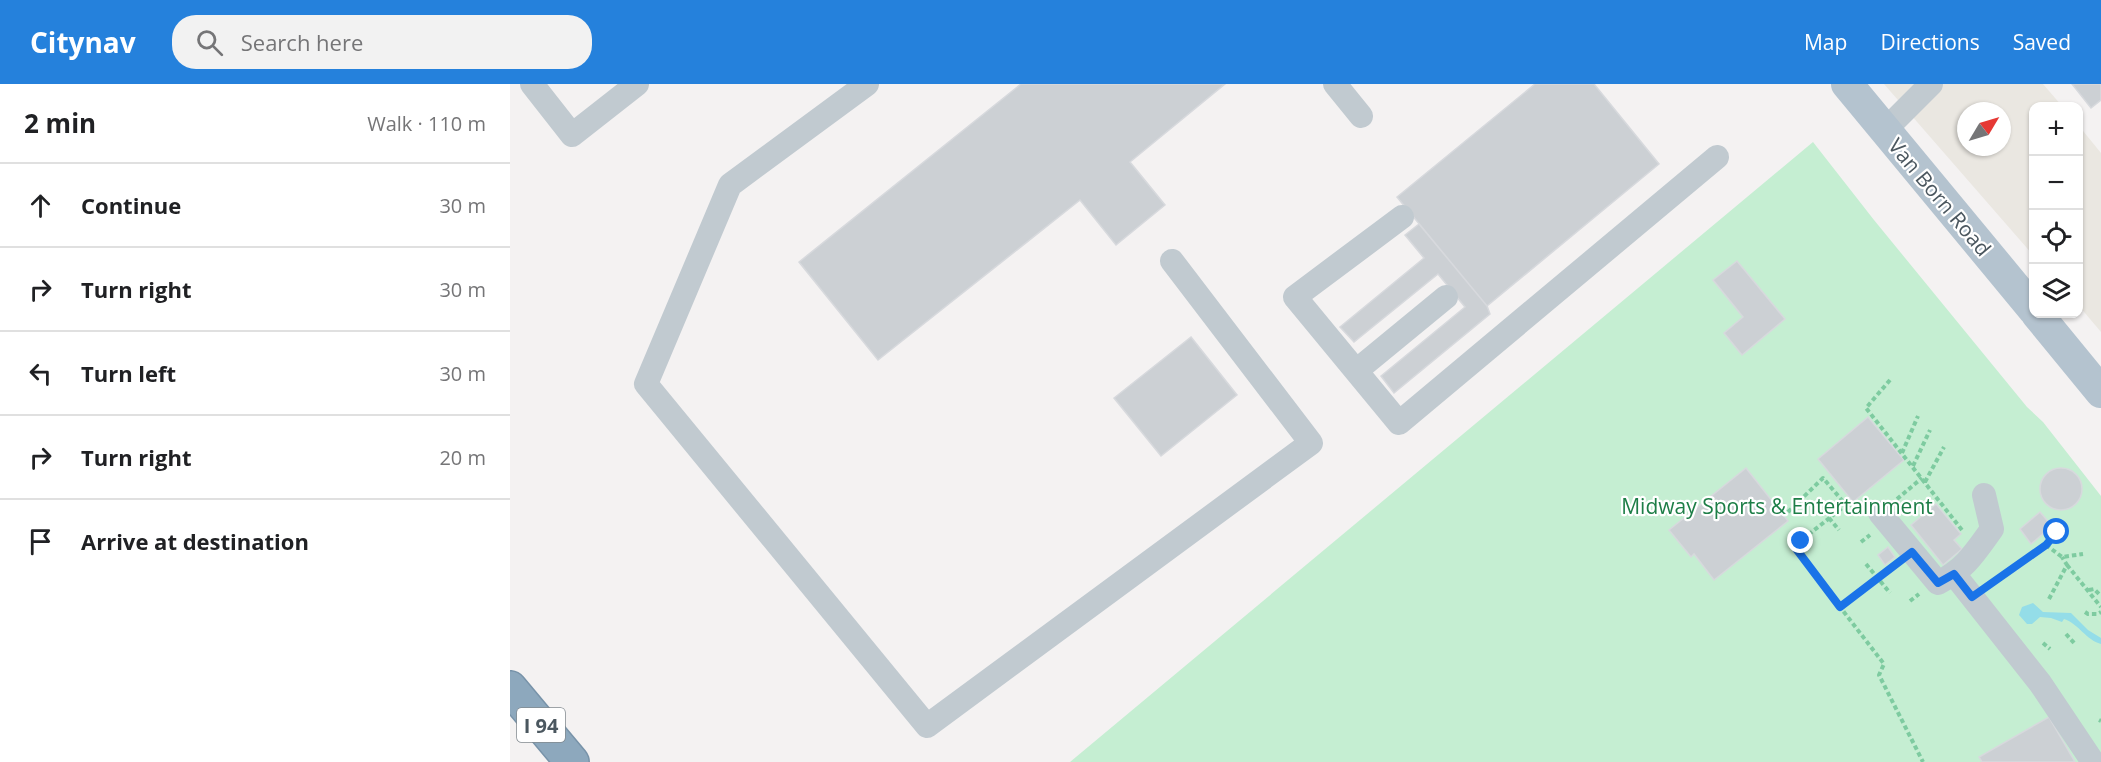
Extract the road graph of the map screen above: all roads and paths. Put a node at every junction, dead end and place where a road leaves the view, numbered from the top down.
1 (532, 84) edge
2 (637, 84) edge
3 (867, 84) edge
4 (1335, 84) edge
5 (1847, 84) edge
6 (1931, 84) edge
7 (1361, 117) dead end
8 (1885, 130) junction
9 (1717, 157) dead end
10 (1402, 216) dead end
11 (1172, 261) dead end
12 (1446, 297) dead end
13 (2029, 304) edge
14 (2040, 318) edge
15 (1356, 371) junction
16 (1890, 380) dead end
17 (2101, 392) edge
18 (1918, 416) dead end
19 (1930, 430) dead end
20 (1944, 447) dead end
21 (1902, 453) junction
22 (1913, 466) junction
23 (1923, 480) junction
24 (1984, 495) dead end
25 (1788, 512) dead end
26 (1880, 513) joint
27 (1829, 518) junction
28 (1839, 530) dead end
29 (2057, 532) dead end
30 (2046, 545) junction
31 (1977, 549) junction
32 (1912, 552) junction
33 (2084, 554) dead end
34 (2062, 557) junction
35 (1866, 564) dead end
36 (2067, 565) junction
37 (1954, 574) junction
38 (1877, 578) junction
39 (2089, 590) junction
40 (1890, 593) dead end
41 (1972, 597) junction
42 (2101, 597) edge
43 (2049, 599) dead end
44 (1840, 607) junction
45 (2101, 607) edge
46 (2085, 612) dead end
47 (2101, 612) edge
48 (2066, 634) dead end
49 (2043, 643) dead end
50 (2075, 644) dead end
51 (2050, 649) dead end
52 (510, 688) edge
53 (572, 762) edge
54 (1923, 762) edge
55 (2093, 762) edge

1 - 2 street
3 - 11 street
4 - 7 street
5 - 8 main road, Van Born Road
6 - 8 street
8 - 13 main road, Van Born Road
9 - 15 street
10 - 15 street
12 - 15 street
14 - 17 main road
16 - 21 path
18 - 21 path
19 - 22 path
20 - 23 path
21 - 22 path
22 - 23 path
23 - 26 path
23 - 31 path
24 - 31 street
25 - 27 path
26 - 32 street
27 - 28 path
27 - 44 path
29 - 30 path
30 - 34 path
30 - 41 path
31 - 37 street
32 - 37 street
32 - 38 path
33 - 34 path
34 - 36 path
35 - 38 path
36 - 39 path
36 - 43 path
37 - 41 street
38 - 40 path
38 - 44 path
39 - 42 path
39 - 45 path
41 - 55 street
44 - 54 path
46 - 47 path
48 - 50 path
49 - 51 path
52 - 53 highway, I 94

